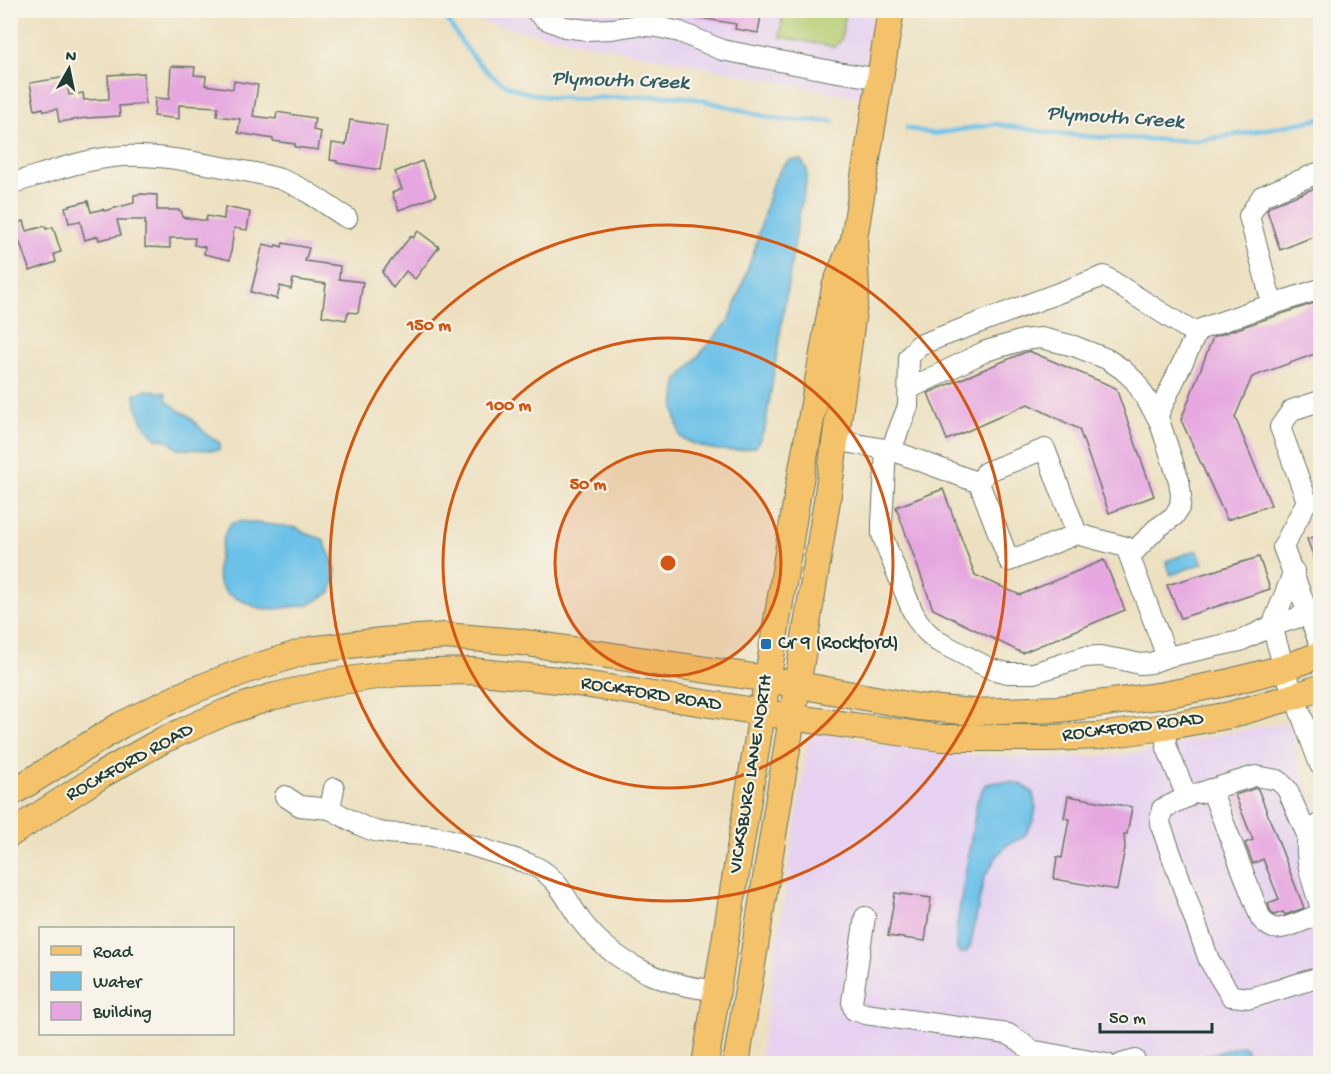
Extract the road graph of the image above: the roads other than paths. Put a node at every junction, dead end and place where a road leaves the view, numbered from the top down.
1 (535, 10) edge
2 (891, 10) edge
3 (880, 79) junction
4 (1320, 172) edge
5 (10, 184) edge
6 (347, 218) dead end
7 (854, 239) junction
8 (1320, 289) edge
9 (1272, 304) junction
10 (1197, 330) junction
11 (909, 389) junction
12 (1320, 401) edge
13 (1157, 417) junction
14 (836, 440) junction
15 (889, 449) junction
16 (979, 483) junction
17 (1314, 500) edge
18 (1077, 534) junction
19 (1130, 556) junction
20 (1294, 571) junction
21 (1314, 622) edge
22 (1272, 627) junction
23 (1320, 645) edge
24 (1320, 655) edge
25 (1167, 657) junction
26 (1284, 668) junction
27 (766, 679) junction
28 (797, 685) junction
29 (1320, 687) edge
30 (1295, 696) junction
31 (762, 712) junction
32 (792, 717) junction
33 (1164, 727) junction
34 (1320, 765) edge
35 (334, 788) dead end
36 (1211, 789) junction
37 (10, 794) edge
38 (285, 796) dead end
39 (1187, 797) junction
40 (330, 809) junction
41 (1314, 830) edge
42 (10, 834) edge
43 (1320, 906) edge
44 (1320, 914) edge
45 (865, 917) dead end
46 (1320, 977) edge
47 (717, 990) junction
48 (1029, 1057) edge
49 (705, 1064) edge
50 (736, 1064) edge
51 (1107, 1064) edge
52 (1121, 1064) edge
53 (1136, 1064) edge

1 - 3 street
2 - 3 main road, VICKSBURG LANE NORTH
3 - 7 main road, VICKSBURG LANE NORTH
4 - 9 street
5 - 6 street
7 - 14 main road, VICKSBURG LANE NORTH
7 - 27 main road, VICKSBURG LANE NORTH
8 - 9 street
9 - 10 street
10 - 11 street
10 - 13 street
11 - 13 street
11 - 15 street
12 - 17 street
13 - 19 street
14 - 15 street
14 - 28 main road, VICKSBURG LANE NORTH
15 - 16 street
15 - 25 street
16 - 18 street
16 - 18 street
17 - 20 street
18 - 19 street
19 - 25 street
20 - 21 street
20 - 22 street
21 - 22 street
21 - 23 street
22 - 25 street
22 - 26 street
24 - 26 main road, ROCKFORD ROAD
26 - 28 main road, ROCKFORD ROAD
26 - 30 street
27 - 28 main road, ROCKFORD ROAD
27 - 31 main road, VICKSBURG LANE NORTH
27 - 37 main road, ROCKFORD ROAD
28 - 32 main road, VICKSBURG LANE NORTH
29 - 30 main road, ROCKFORD ROAD
30 - 33 main road, ROCKFORD ROAD
30 - 34 street
31 - 32 main road, ROCKFORD ROAD
31 - 42 main road, ROCKFORD ROAD
31 - 47 main road, VICKSBURG LANE NORTH
32 - 33 main road, ROCKFORD ROAD
32 - 50 main road, VICKSBURG LANE NORTH
33 - 39 street
35 - 40 street
36 - 39 street
36 - 41 street
36 - 44 street
38 - 40 street
39 - 46 street
40 - 47 street
41 - 43 street
45 - 48 street
47 - 49 main road, VICKSBURG LANE NORTH
48 - 51 street
52 - 53 street

